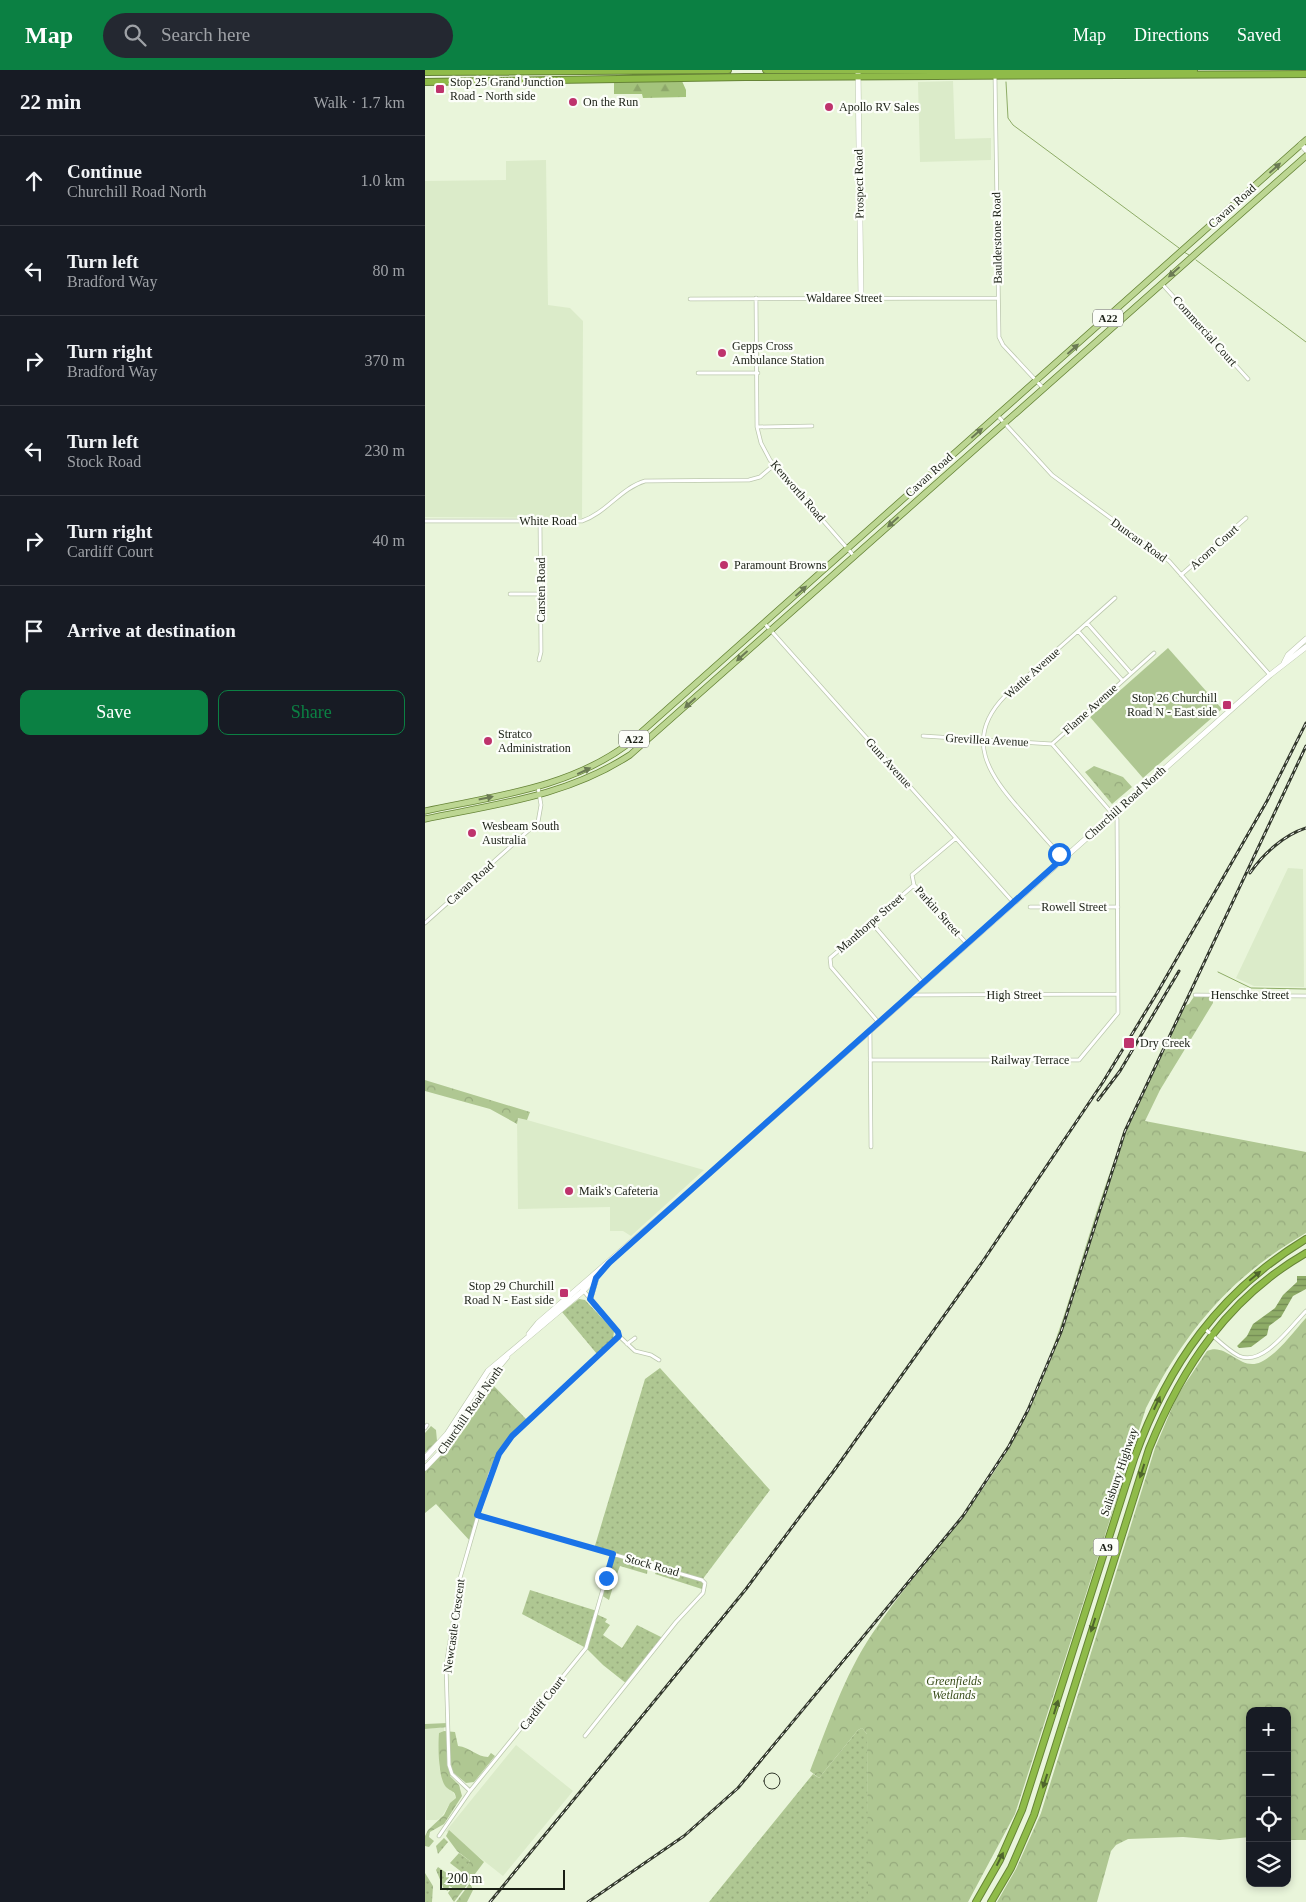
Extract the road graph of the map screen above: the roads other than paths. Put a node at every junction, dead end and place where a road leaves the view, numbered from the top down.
1 (728, 70) edge
2 (766, 70) edge
3 (839, 70) edge
4 (1194, 70) edge
5 (492, 71) edge
6 (425, 72) edge
7 (628, 73) edge
8 (744, 73) edge
9 (858, 73) edge
10 (1095, 73) edge
11 (1222, 73) edge
12 (995, 74) edge
13 (1305, 74) edge
14 (492, 80) junction
15 (425, 82) edge
16 (1303, 142) edge
17 (1306, 150) edge
18 (1306, 156) edge
19 (1306, 161) edge
20 (1295, 165) junction
21 (1162, 283) junction
22 (690, 298) dead end
23 (756, 298) junction
24 (861, 298) junction
25 (998, 298) junction
26 (698, 373) dead end
27 (758, 373) junction
28 (1248, 379) dead end
29 (1036, 381) junction
30 (1043, 389) junction
31 (998, 416) junction
32 (1005, 423) junction
33 (757, 426) junction
34 (812, 426) dead end
35 (774, 465) junction
36 (1246, 518) dead end
37 (425, 521) edge
38 (540, 521) junction
39 (848, 549) junction
40 (855, 556) junction
41 (1181, 575) junction
42 (510, 594) dead end
43 (541, 594) junction
44 (1115, 598) dead end
45 (1087, 623) junction
46 (765, 624) junction
47 (771, 630) junction
48 (1078, 631) junction
49 (1306, 639) edge
50 (1306, 648) edge
51 (1154, 653) dead end
52 (539, 660) dead end
53 (1283, 663) junction
54 (715, 667) junction
55 (1131, 673) junction
56 (1270, 675) junction
57 (1123, 680) junction
58 (713, 682) junction
59 (661, 716) junction
60 (667, 723) junction
61 (923, 736) dead end
62 (983, 740) junction
63 (1052, 744) junction
64 (538, 787) junction
65 (540, 795) junction
66 (425, 812) edge
67 (1114, 814) junction
68 (425, 819) edge
69 (956, 838) junction
70 (1063, 858) junction
71 (913, 885) junction
72 (1013, 902) junction
73 (1030, 907) dead end
74 (1118, 907) junction
75 (871, 922) junction
76 (425, 923) edge
77 (967, 944) junction
78 (923, 984) junction
79 (1117, 994) junction
80 (910, 995) junction
81 (1195, 995) dead end
82 (1306, 996) edge
83 (879, 1023) junction
84 (869, 1031) junction
85 (870, 1060) junction
86 (871, 1147) dead end
87 (1306, 1239) edge
88 (1306, 1254) edge
89 (609, 1263) junction
90 (596, 1278) junction
91 (581, 1289) junction
92 (590, 1299) junction
93 (1306, 1310) edge
94 (1202, 1328) junction
95 (1212, 1334) junction
96 (619, 1336) junction
97 (635, 1338) dead end
98 (627, 1344) junction
99 (512, 1350) junction
100 (659, 1360) dead end
101 (447, 1434) junction
102 (450, 1442) junction
103 (425, 1458) edge
104 (425, 1468) edge
105 (477, 1515) junction
106 (613, 1554) junction
107 (585, 1736) dead end
108 (471, 1791) junction
109 (439, 1836) dead end
110 (977, 1902) edge
111 (991, 1902) edge

1 - 7 highway
2 - 3 highway
3 - 9 highway
4 - 10 highway
5 - 6 highway
5 - 7 highway
5 - 14 highway
7 - 8 highway
7 - 14 highway
8 - 9 highway
9 - 12 highway
9 - 24 street, Prospect Road
10 - 11 highway
10 - 12 highway
11 - 13 highway
12 - 25 street, Baulderstone Road
14 - 15 highway
16 - 17 street
29 -> 16 main road, Cavan Road / A22
18 - 20 main road, Cavan Road / A22
19 - 20 main road
20 -> 21 main road, Cavan Road / A22
21 - 28 street, Commercial Court
21 - 30 main road, Cavan Road / A22
22 - 23 street, Waldaree Street
23 - 24 street, Waldaree Street
23 - 27 street, Kenworth Road
24 - 25 street, Waldaree Street
25 - 29 street, Baulderstone Road
26 - 27 street
27 - 33 street, Kenworth Road
29 - 30 street, Baulderstone Road
29 - 31 main road, Cavan Road / A22
30 - 32 main road, Cavan Road / A22
31 - 32 street, Duncan Road
39 -> 31 main road, Cavan Road / A22
32 -> 40 main road, Cavan Road / A22
32 - 41 street, Duncan Road
33 - 34 street
33 - 35 street, Kenworth Road
35 - 38 street, White Road
35 - 39 street, Kenworth Road
36 - 41 street, Acorn Court
37 - 38 street, White Road
38 - 43 street, Carsten Road
39 - 40 street, Kenworth Road
46 -> 39 main road, Cavan Road / A22
40 - 47 main road, Cavan Road / A22
41 - 56 street, Duncan Road
42 - 43 street
43 - 52 street, Carsten Road
44 - 45 street, Wattle Avenue
45 - 48 street, Wattle Avenue
45 - 55 street
46 - 47 street, Gum Avenue
46 - 54 main road, Cavan Road / A22
47 -> 58 main road, Cavan Road / A22
47 - 69 street, Gum Avenue
48 - 57 street
48 - 62 street, Wattle Avenue
49 - 53 street, Churchill Road North
50 - 53 street, Churchill Road North
51 - 55 street, Flame Avenue
53 - 56 street, Churchill Road North
54 - 58 main road
54 - 59 main road, Cavan Road / A22
55 - 57 street, Flame Avenue
56 - 67 street, Churchill Road North
57 - 63 street, Flame Avenue
58 -> 60 main road, Cavan Road / A22
59 - 60 main road
64 -> 59 main road, Cavan Road / A22
60 - 65 main road, Cavan Road / A22
61 - 62 street, Grevillea Avenue
62 - 63 street, Grevillea Avenue
62 - 70 street, Wattle Avenue
63 - 67 street, Flame Avenue
64 - 65 street, Cavan Road
66 -> 64 main road, Cavan Road / A22
65 - 68 main road, Cavan Road / A22
65 - 76 street, Cavan Road
67 - 70 street, Churchill Road North
67 - 74 street, Railway Terrace
69 - 71 street, Parkin Street
69 - 72 street, Gum Avenue
70 - 72 street, Churchill Road North
71 - 75 street, Manthorpe Street
71 - 77 street, Parkin Street
72 - 77 street, Churchill Road North
73 - 74 street, Rowell Street
74 - 79 street, Railway Terrace
75 - 78 street
75 - 83 street, Manthorpe Street
77 - 78 street, Churchill Road North
78 - 80 street, Churchill Road North
79 - 80 street, High Street
79 - 85 street, Railway Terrace
80 - 83 street, Churchill Road North
81 - 82 street, Henschke Street
83 - 84 street, Churchill Road North
84 - 85 street
84 - 89 street, Churchill Road North
85 - 86 street
94 -> 87 highway, Salisbury Highway / A9
88 - 95 highway, Salisbury Highway / A9
89 - 90 street, Churchill Road North
89 - 91 street, Churchill Road North
90 - 91 street, Churchill Road North
90 - 92 street
91 - 92 street
91 - 99 street, Churchill Road North
92 - 96 street
93 - 95 street
94 - 95 street
110 -> 94 highway, Salisbury Highway / A9
95 -> 111 highway, Salisbury Highway / A9
96 - 98 street
96 - 105 street, Newcastle Crescent
97 - 98 street
98 - 100 street
99 - 101 street, Churchill Road North
99 - 102 street, Churchill Road North
101 - 102 street
101 - 103 street, Churchill Road North
102 - 104 street, Churchill Road North
105 - 106 street, Stock Road
105 - 108 street, Newcastle Crescent
106 - 107 street, Stock Road
106 - 108 street, Cardiff Court
108 - 109 street, Cardiff Court

